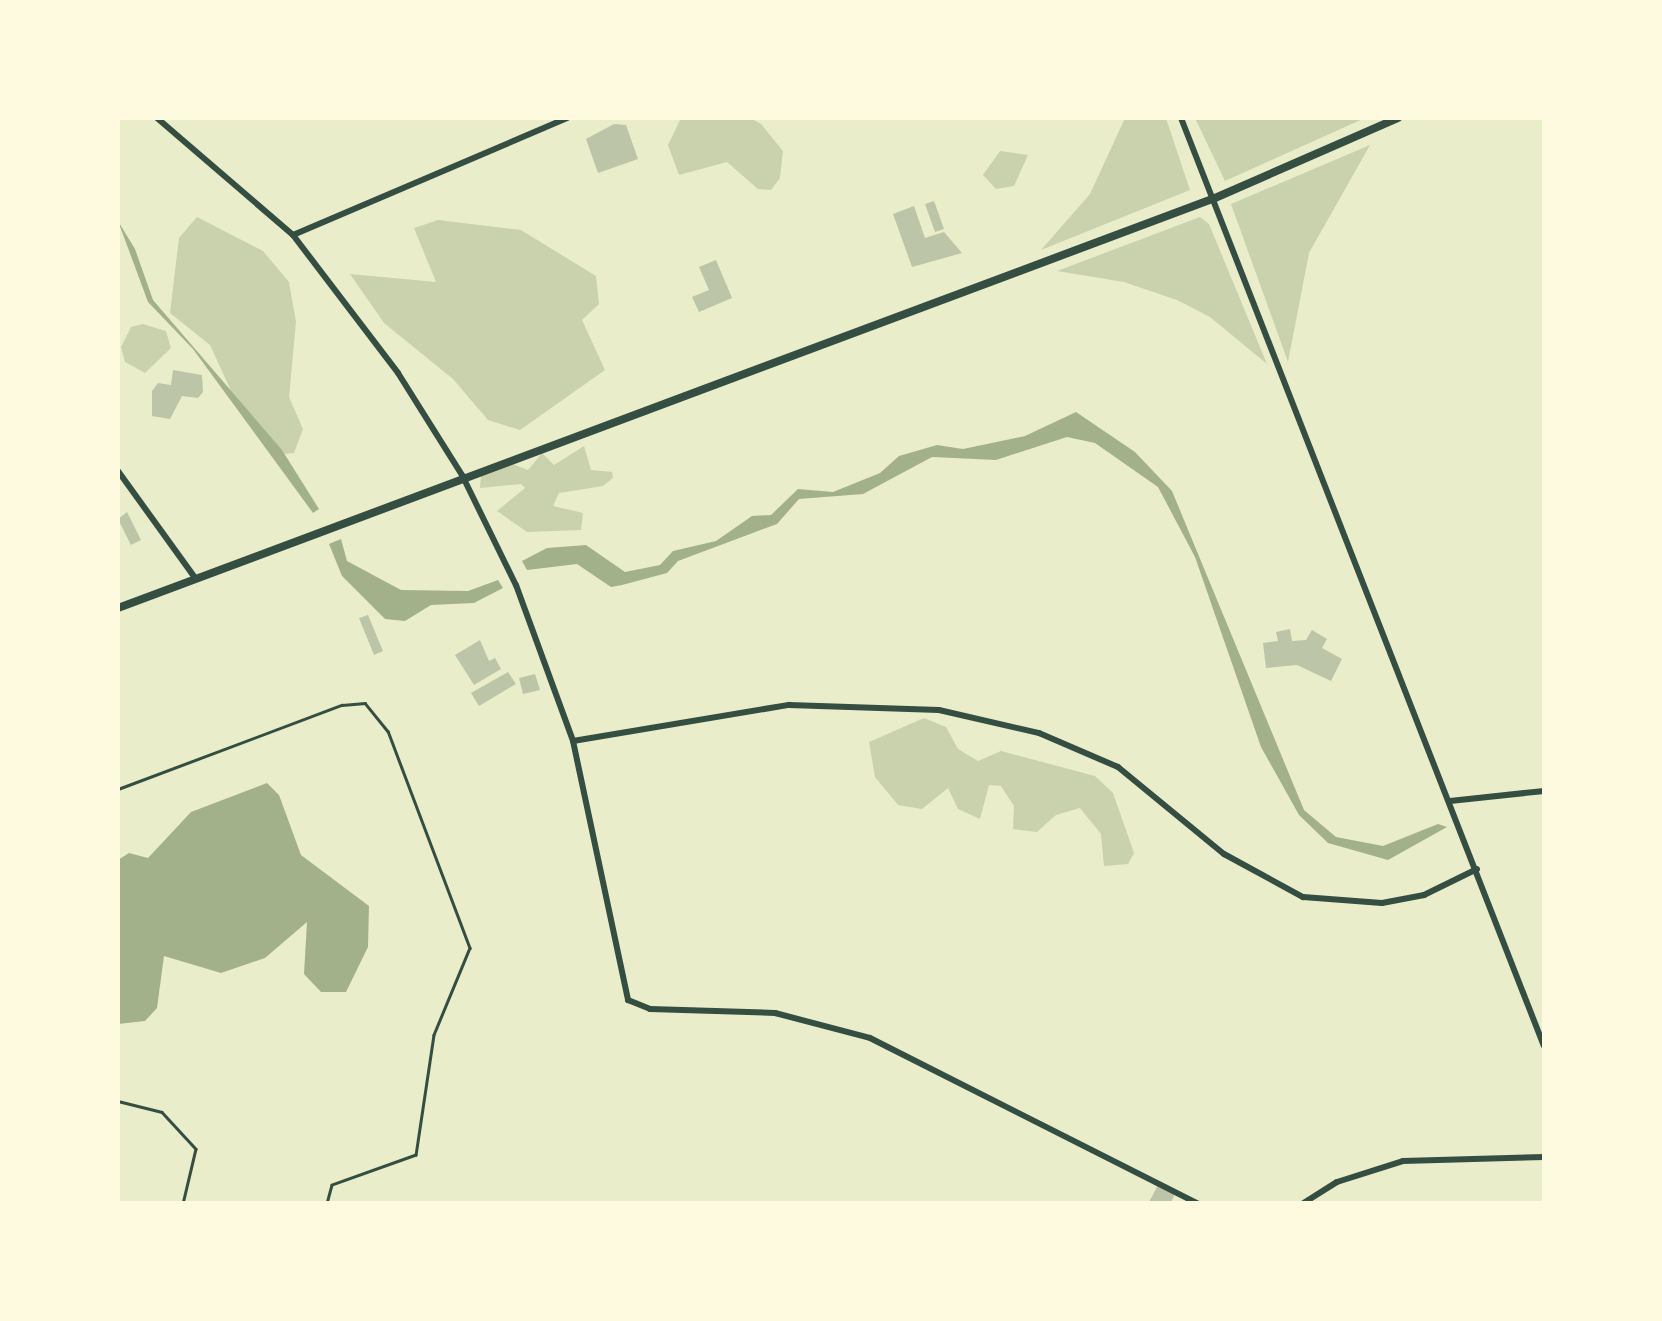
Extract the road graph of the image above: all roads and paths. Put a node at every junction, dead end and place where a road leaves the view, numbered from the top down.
1 (157, 118) edge
2 (538, 118) edge
3 (567, 118) edge
4 (1181, 118) edge
5 (1398, 118) edge
6 (542, 126) junction
7 (1215, 198) junction
8 (292, 234) junction
9 (118, 471) edge
10 (462, 475) junction
11 (196, 578) junction
12 (118, 608) edge
13 (573, 741) junction
14 (118, 789) edge
15 (1544, 791) edge
16 (1450, 800) junction
17 (1477, 869) junction
18 (1544, 1046) edge
19 (118, 1101) edge
20 (1544, 1158) edge
21 (183, 1204) edge
22 (326, 1204) edge
23 (1198, 1204) edge
24 (1302, 1204) edge

1 - 8 street
2 - 6 street
3 - 6 street
4 - 7 street
5 - 7 street
6 - 8 street
7 - 10 street
7 - 16 street
8 - 10 street
9 - 11 street
10 - 11 street
10 - 13 street
11 - 12 street
13 - 17 street
13 - 23 street
14 - 22 path
15 - 16 street
16 - 17 street
17 - 18 street
19 - 21 path
20 - 24 street

